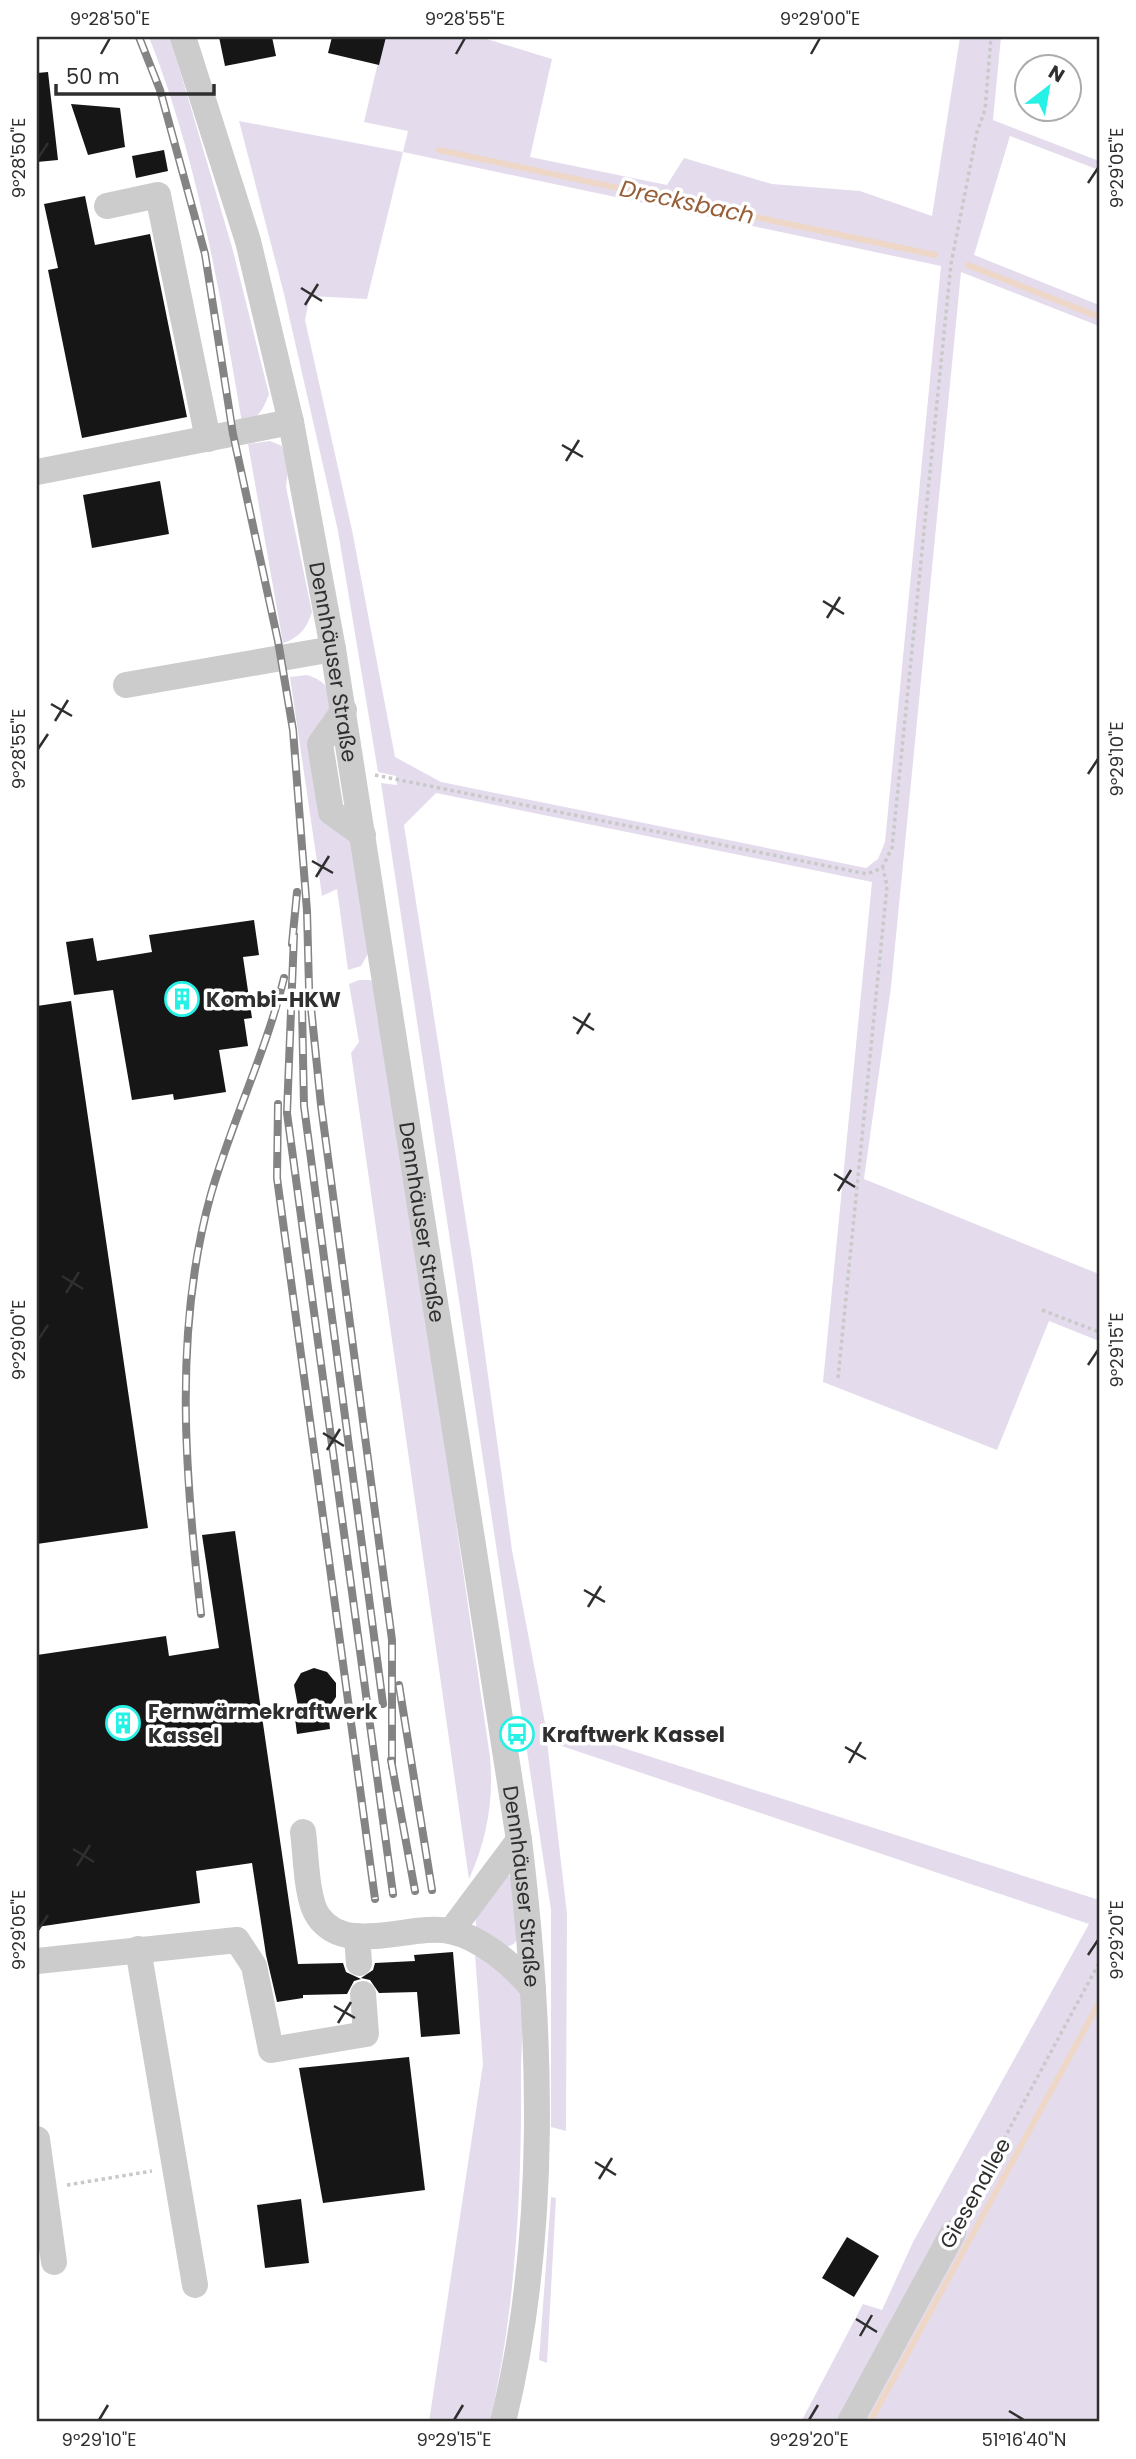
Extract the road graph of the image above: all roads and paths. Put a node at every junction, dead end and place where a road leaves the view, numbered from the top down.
1 (183, 37) edge
2 (991, 37) edge
3 (107, 206) dead end
4 (291, 422) junction
5 (208, 439) junction
6 (37, 472) edge
7 (333, 649) junction
8 (125, 685) dead end
9 (344, 710) junction
10 (353, 771) junction
11 (363, 835) junction
12 (882, 868) junction
13 (1042, 1310) dead end
14 (1099, 1332) edge
15 (838, 1378) dead end
16 (303, 1832) dead end
17 (519, 1840) junction
18 (451, 1931) junction
19 (357, 1936) junction
20 (138, 1949) junction
21 (37, 1961) edge
22 (359, 1963) dead end
23 (1099, 1964) edge
24 (533, 1989) junction
25 (363, 1994) dead end
26 (37, 2139) edge
27 (175, 2167) junction
28 (94, 2180) dead end
29 (953, 2234) joint
30 (54, 2262) dead end
31 (195, 2285) dead end
32 (503, 2422) edge
33 (850, 2422) edge

1 - 4 street, Dennhäuser Straße
2 - 12 path
3 - 5 street
4 - 5 street
4 - 7 street, Dennhäuser Straße
5 - 6 street
7 - 8 street
7 - 9 street, Dennhäuser Straße
9 - 10 street, Dennhäuser Straße
9 - 11 street
10 - 11 street, Dennhäuser Straße
10 - 12 path
11 - 17 street, Dennhäuser Straße
12 - 15 path
13 - 14 path
16 - 19 street
17 - 18 street
17 - 24 street, Dennhäuser Straße
18 - 19 street
18 - 24 street
19 - 22 street
20 - 21 street
20 - 25 street
20 - 27 street
23 - 29 path, Giesenallee
24 - 32 street, Dennhäuser Straße
26 - 30 street
27 - 28 path
27 - 31 street
29 - 33 street, Giesenallee

